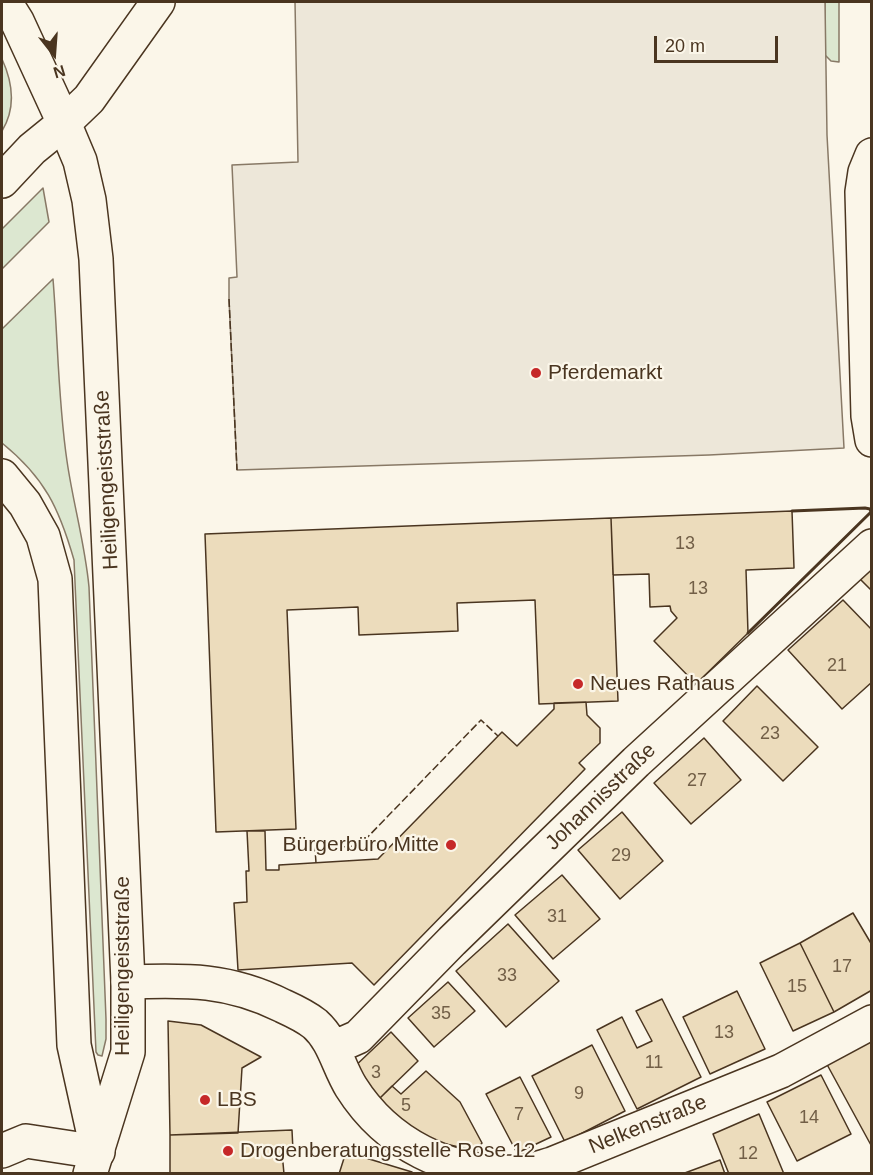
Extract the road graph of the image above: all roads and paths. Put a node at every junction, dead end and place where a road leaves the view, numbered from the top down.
1 (5, 2) edge
2 (159, 2) edge
3 (64, 123) junction
4 (872, 155) edge
5 (2, 182) edge
6 (872, 440) edge
7 (2, 476) edge
8 (872, 546) edge
9 (128, 982) junction
10 (872, 1022) edge
11 (333, 1048) junction
12 (2, 1151) edge
13 (97, 1166) edge

1 - 3 street
2 - 3 street
3 - 5 street
3 - 9 street, Heiligengeiststraße
4 - 6 street
7 - 13 street
8 - 11 street, Johannisstraße
9 - 11 street, Nelkenstraße
9 - 13 street, Heiligengeiststraße
10 - 11 street, Nelkenstraße
12 - 13 street

